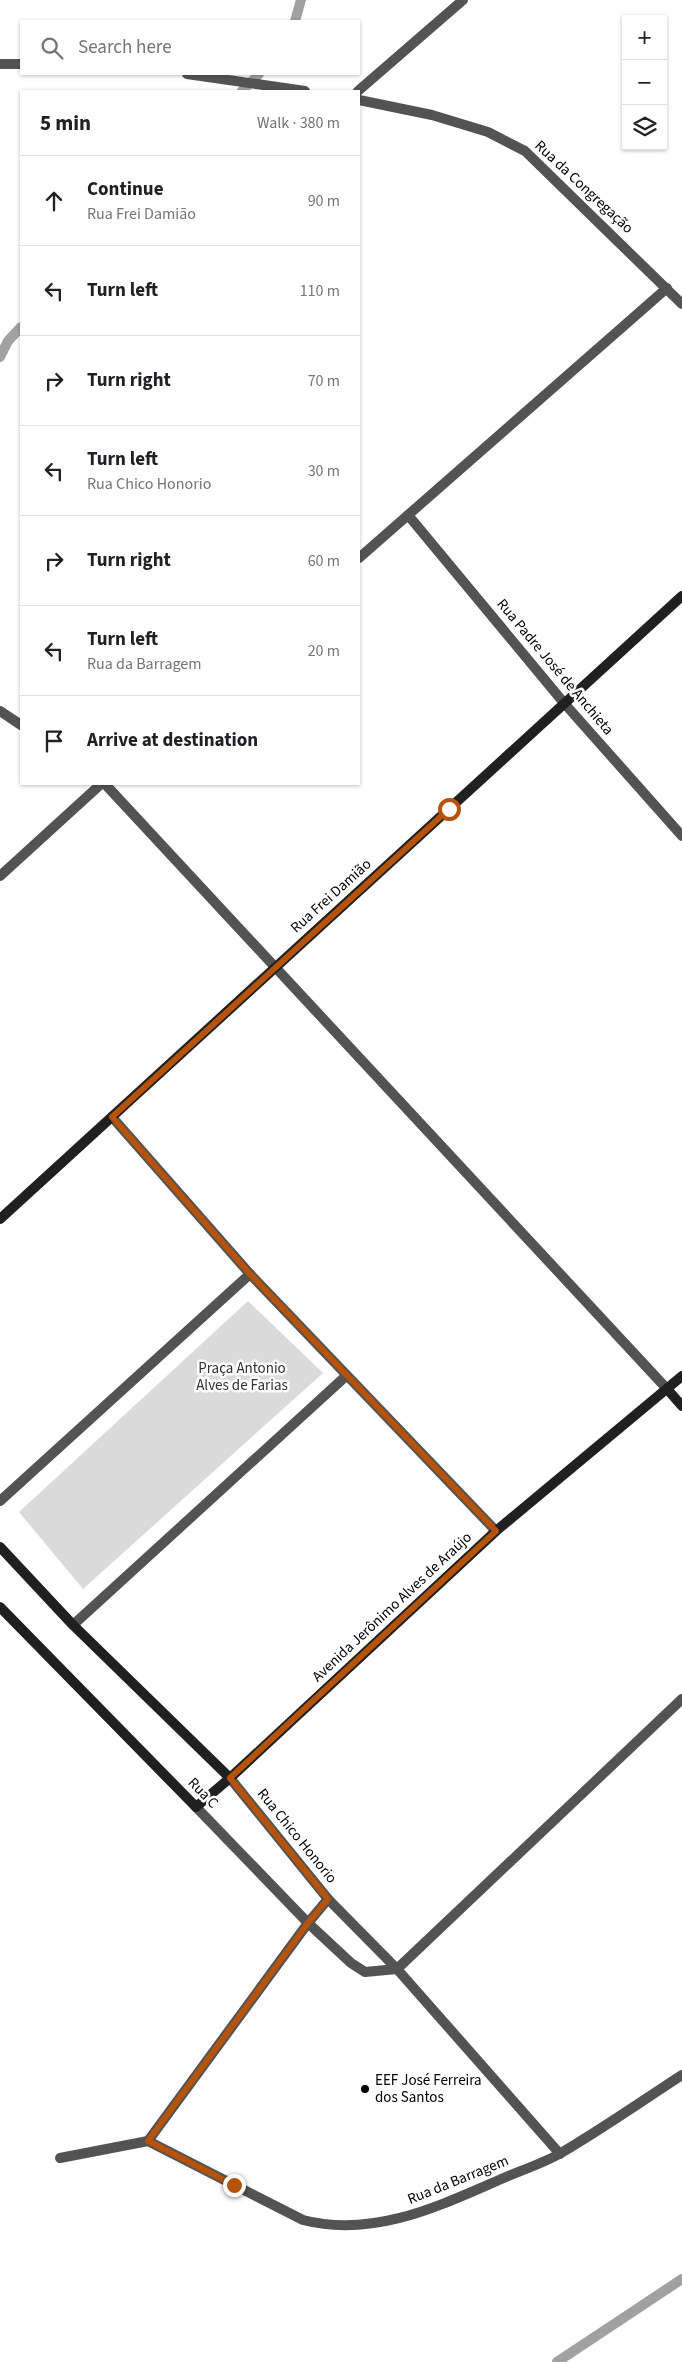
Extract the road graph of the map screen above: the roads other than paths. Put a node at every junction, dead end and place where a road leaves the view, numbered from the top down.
1 (463, 0) edge
2 (0, 64) edge
3 (20, 64) edge
4 (194, 75) edge
5 (298, 90) edge
6 (359, 90) edge
7 (360, 100) edge
8 (667, 288) junction
9 (682, 304) edge
10 (408, 515) junction
11 (360, 557) edge
12 (682, 596) edge
13 (564, 703) junction
14 (0, 710) edge
15 (20, 724) edge
16 (100, 785) edge
17 (106, 785) edge
18 (682, 836) edge
19 (0, 876) edge
20 (276, 966) junction
21 (112, 1117) junction
22 (0, 1219) edge
23 (250, 1274) junction
24 (346, 1376) junction
25 (682, 1376) edge
26 (668, 1390) junction
27 (682, 1406) edge
28 (0, 1501) edge
29 (496, 1531) junction
30 (0, 1547) edge
31 (0, 1607) edge
32 (73, 1625) junction
33 (682, 1698) edge
34 (230, 1778) junction
35 (196, 1807) junction
36 (328, 1899) junction
37 (308, 1923) junction
38 (398, 1969) junction
39 (682, 2075) edge
40 (148, 2141) junction
41 (560, 2154) junction
42 (60, 2158) dead end

1 - 6 street
2 - 3 street
4 - 5 street
7 - 8 street, Rua da Congregação
8 - 9 street, Rua da Congregação
8 - 10 street
10 - 11 street
10 - 13 street, Rua Padre José de Anchieta
12 - 13 street, Rua Frei Damião
13 - 18 street, Rua Padre José de Anchieta
13 - 20 street, Rua Frei Damião
14 - 15 street
16 - 19 street
17 - 20 street
20 - 21 street, Rua Frei Damião
20 - 26 street
21 - 22 street, Rua Frei Damião
21 - 23 street
23 - 24 street
23 - 28 street
24 - 29 street
24 - 32 street
25 - 26 street, Avenida Jerônimo Alves de Araújo
26 - 27 street
26 - 29 street, Avenida Jerônimo Alves de Araújo
29 - 34 street, Avenida Jerônimo Alves de Araújo
30 - 32 street, Rua Chico Honorio
31 - 35 street, Rua C
32 - 34 street, Rua Chico Honorio
33 - 38 street
34 - 35 street, Avenida Jerônimo Alves de Araújo
34 - 36 street, Rua Chico Honorio
35 - 37 street, Rua C
36 - 37 street
36 - 38 street, Rua Chico Honorio
37 - 38 street, Rua C
37 - 40 street
38 - 41 street, Rua Chico Honorio
39 - 41 street, Rua da Barragem
40 - 41 street, Rua da Barragem
40 - 42 street

